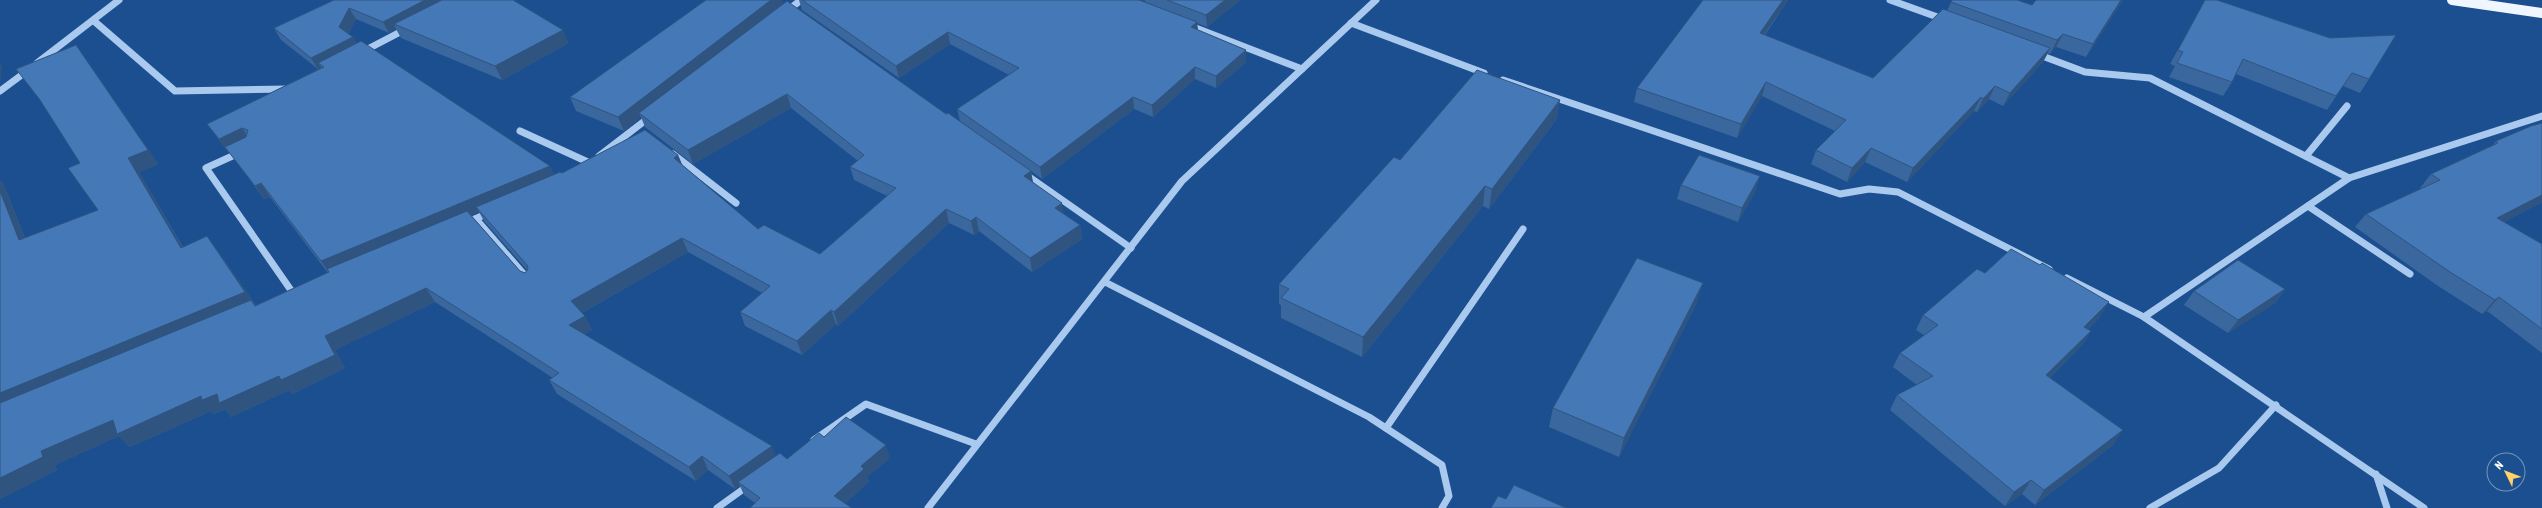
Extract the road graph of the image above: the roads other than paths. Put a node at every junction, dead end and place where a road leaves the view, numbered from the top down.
1 (119, 0) edge
2 (801, 0) edge
3 (1376, 0) edge
4 (1890, 0) edge
5 (2452, 0) edge
6 (791, 8) junction
7 (798, 13) edge
8 (2542, 13) edge
9 (779, 18) edge
10 (94, 21) junction
11 (1180, 22) edge
12 (1950, 22) edge
13 (1351, 23) junction
14 (415, 25) edge
15 (2033, 52) edge
16 (352, 57) edge
17 (1302, 69) junction
18 (1488, 75) edge
19 (1496, 77) edge
20 (297, 85) edge
21 (0, 90) edge
22 (2346, 106) dead end
23 (655, 113) edge
24 (2542, 116) edge
25 (637, 127) junction
26 (520, 131) dead end
27 (643, 132) edge
28 (247, 150) edge
29 (668, 151) edge
30 (2306, 156) junction
31 (1020, 170) edge
32 (2349, 178) junction
33 (736, 203) dead end
34 (2308, 206) junction
35 (497, 210) edge
36 (476, 219) junction
37 (461, 225) edge
38 (1523, 229) dead end
39 (1131, 248) junction
40 (2410, 274) dead end
41 (531, 282) edge
42 (1105, 282) junction
43 (302, 293) edge
44 (295, 296) junction
45 (288, 299) edge
46 (2144, 317) junction
47 (2276, 404) junction
48 (1386, 428) junction
49 (976, 444) junction
50 (807, 445) edge
51 (2376, 474) junction
52 (756, 481) edge
53 (717, 508) edge
54 (928, 508) edge
55 (1442, 508) edge
56 (2150, 508) edge
57 (2387, 508) edge
58 (2424, 508) edge

1 - 10 street
2 - 6 street
3 - 13 street
4 - 12 street
5 - 8 main road
6 - 7 street
6 - 9 street
10 - 20 street
10 - 21 street
11 - 17 street
13 - 17 street
13 - 18 street
14 - 16 street
15 - 30 street
17 - 39 street
19 - 46 street
22 - 30 street
23 - 25 street
24 - 32 street
25 - 26 street
25 - 27 street
28 - 44 street
29 - 33 street
30 - 32 street
31 - 39 street
32 - 34 street
34 - 40 street
34 - 46 street
35 - 36 street
36 - 37 street
36 - 41 street
38 - 48 street
39 - 42 street
42 - 48 street
42 - 49 street
43 - 44 street
44 - 45 street
46 - 47 street
47 - 51 street
47 - 56 street
48 - 55 street
49 - 50 street
49 - 54 street
51 - 57 street
51 - 58 street
52 - 53 street

